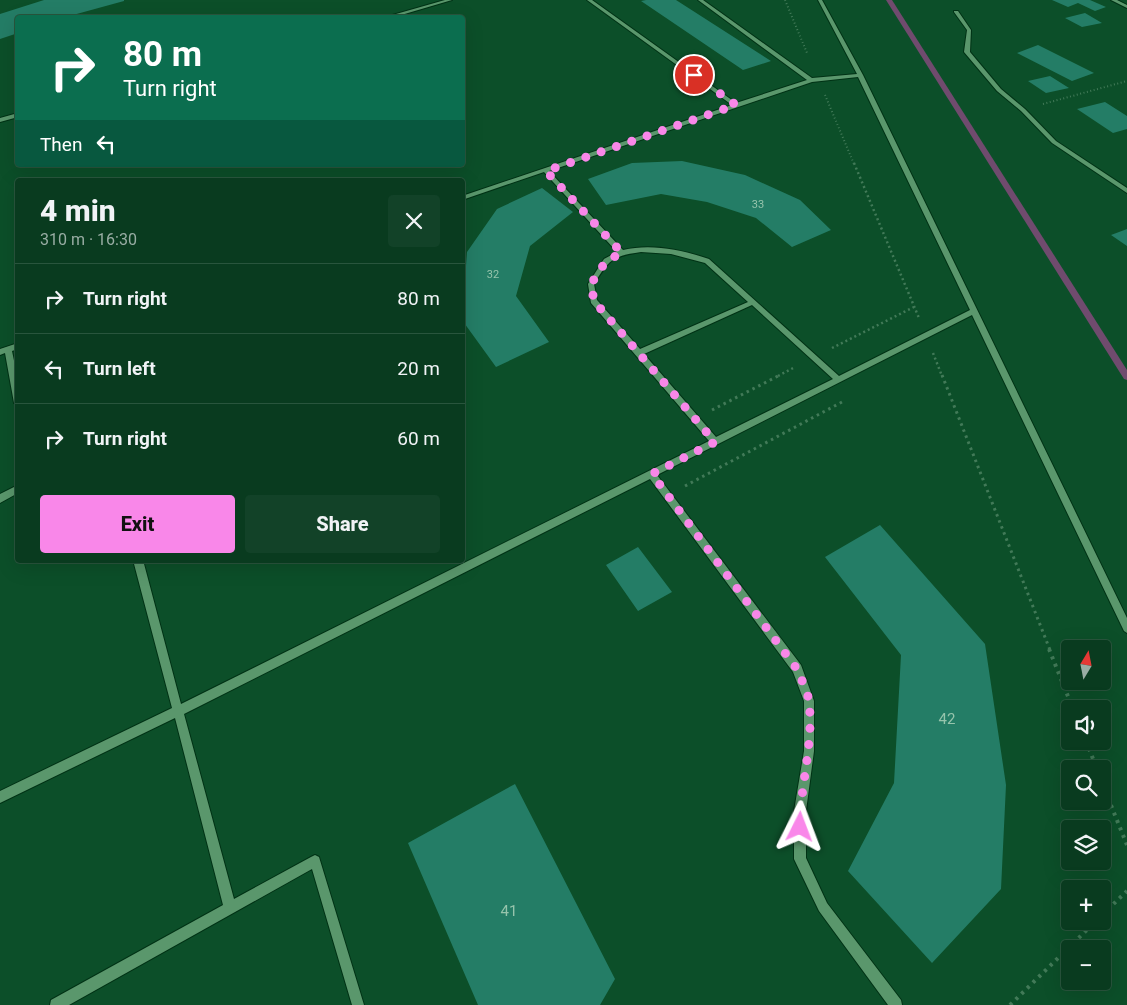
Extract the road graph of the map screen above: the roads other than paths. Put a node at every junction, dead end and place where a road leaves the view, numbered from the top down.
1 (450, 0) edge
2 (589, 0) edge
3 (700, 0) edge
4 (820, 0) edge
5 (1113, 0) edge
6 (1127, 7) edge
7 (956, 12) dead end
8 (395, 15) edge
9 (860, 75) junction
10 (811, 80) junction
11 (736, 105) junction
12 (15, 116) edge
13 (0, 120) edge
14 (546, 171) junction
15 (1127, 191) edge
16 (465, 197) edge
17 (622, 253) junction
18 (753, 302) junction
19 (975, 311) junction
20 (4, 351) edge
21 (638, 353) junction
22 (839, 380) junction
23 (15, 392) edge
24 (715, 442) junction
25 (652, 474) junction
26 (15, 490) edge
27 (0, 499) edge
28 (139, 563) edge
29 (1127, 628) edge
30 (178, 710) junction
31 (0, 797) edge
32 (230, 908) junction
33 (56, 1005) edge
34 (358, 1005) edge
35 (896, 1005) edge

1 - 8 street
2 - 11 street
3 - 10 street
4 - 9 street
5 - 6 street
7 - 15 street
9 - 10 street
9 - 19 street
10 - 11 street
11 - 14 street
12 - 13 street
14 - 16 street
14 - 17 lane
17 - 18 street
17 - 21 street
18 - 21 street
18 - 22 street
19 - 22 street
19 - 29 street
20 - 23 street
21 - 24 street
22 - 24 street
24 - 25 street
25 - 30 street
25 - 35 street
26 - 27 street
28 - 30 street
30 - 31 street
30 - 32 street
32 - 33 street
32 - 34 street

